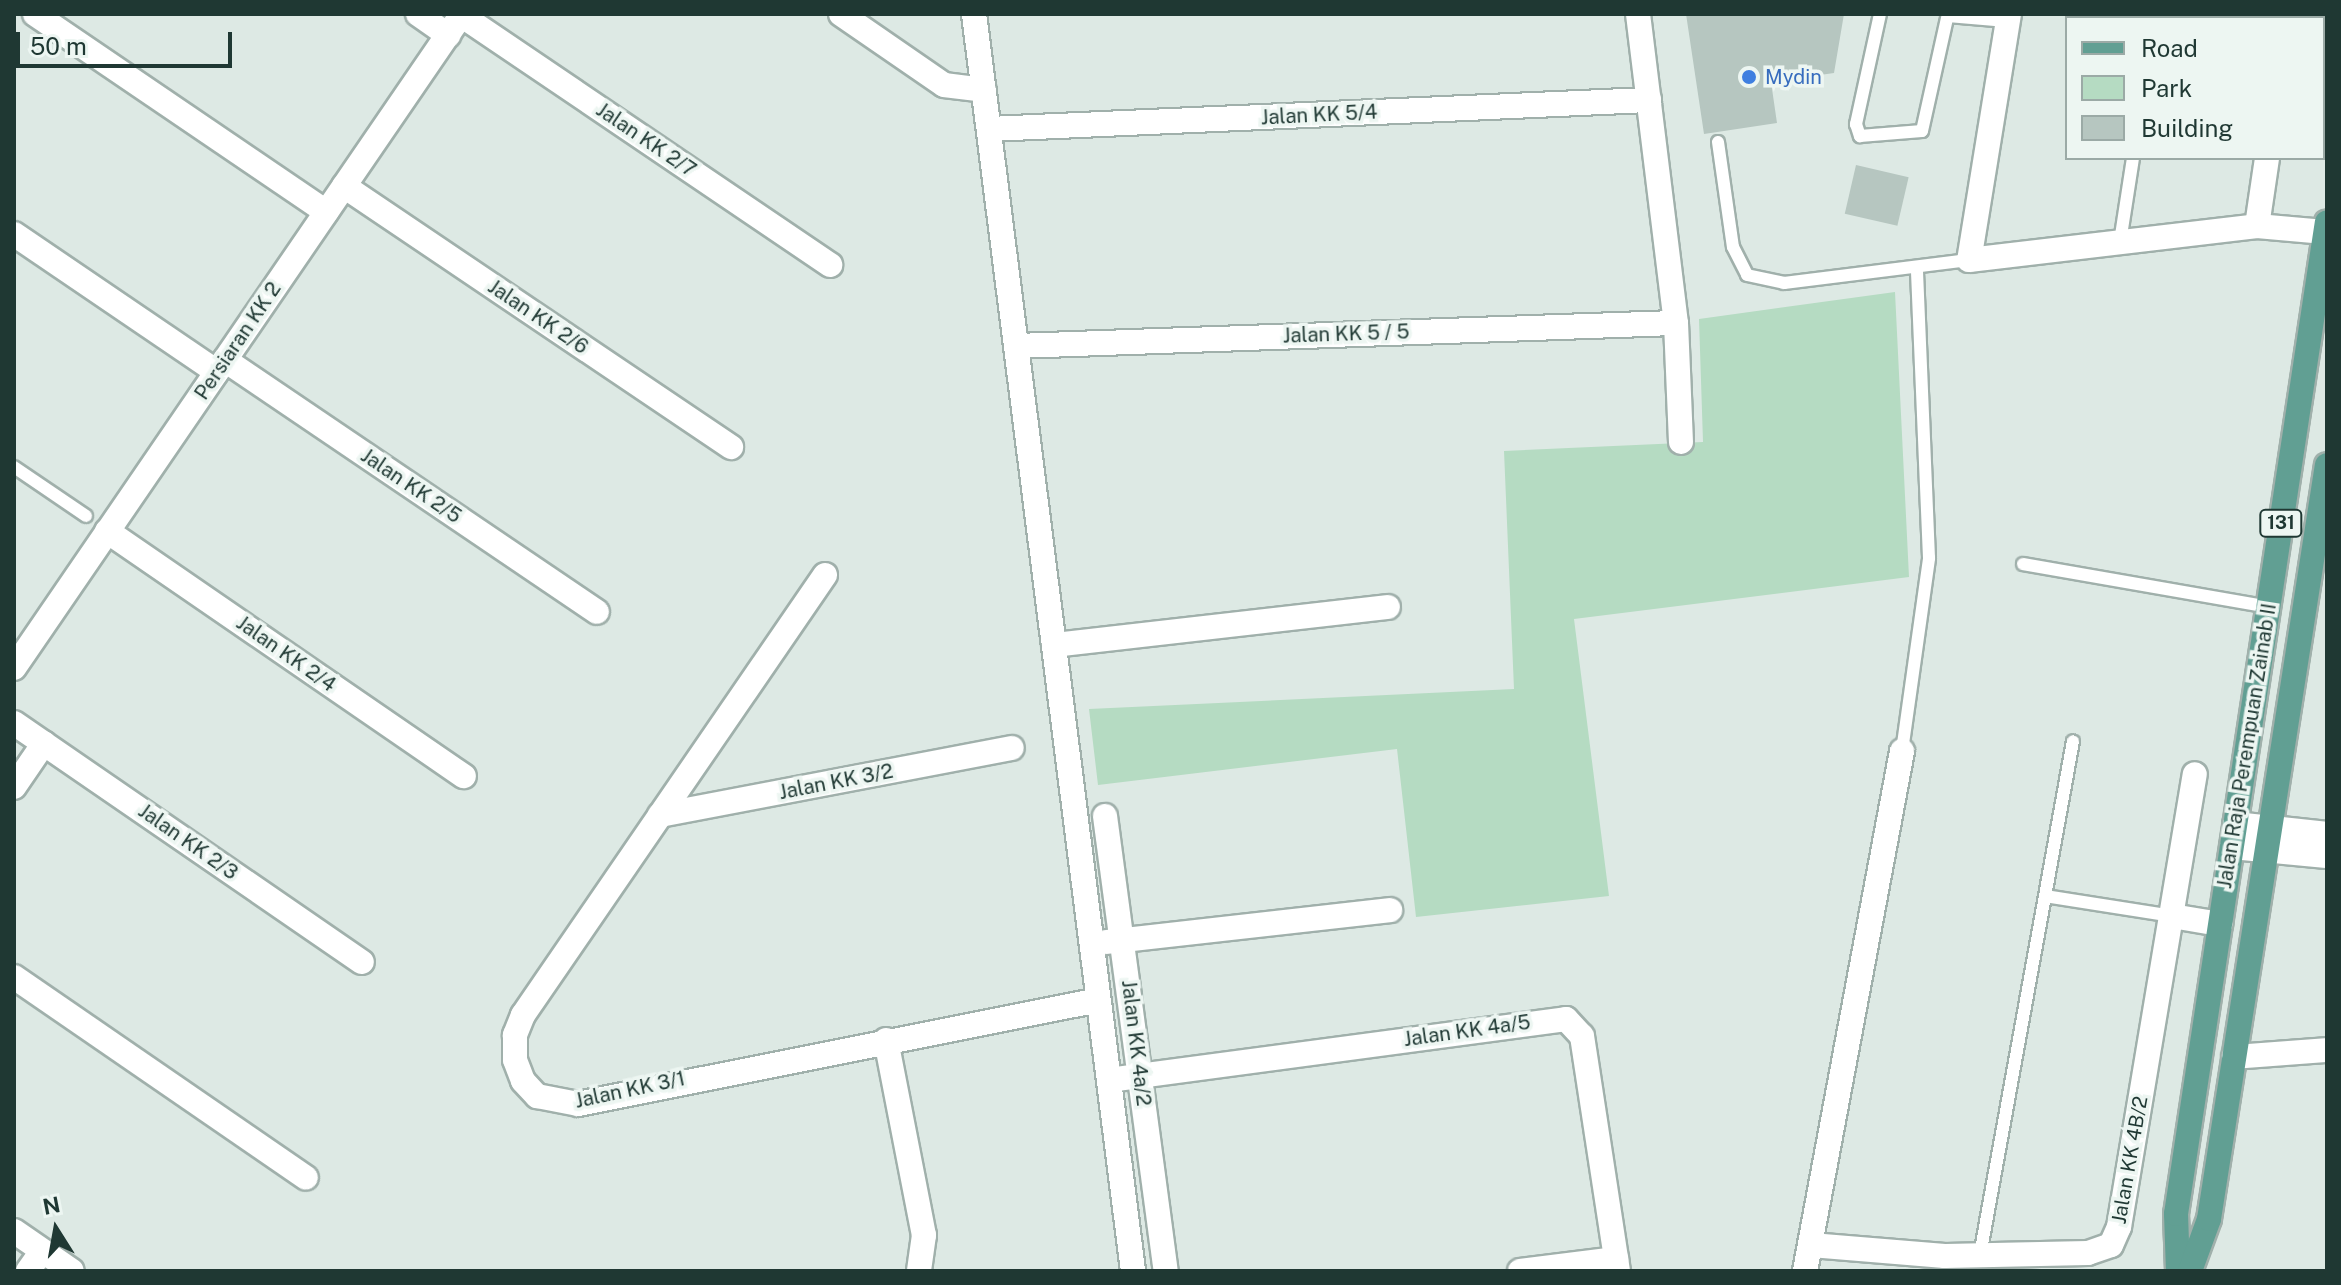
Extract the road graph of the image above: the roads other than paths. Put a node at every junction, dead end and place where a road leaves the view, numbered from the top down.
1 (35, 14) edge
2 (418, 14) edge
3 (841, 14) edge
4 (974, 14) edge
5 (1638, 14) edge
6 (1880, 14) edge
7 (1948, 15) edge
8 (2008, 18) edge
9 (457, 21) edge
10 (984, 90) junction
11 (1649, 100) junction
12 (989, 129) junction
13 (1718, 142) dead end
14 (2133, 160) edge
15 (2267, 160) edge
16 (344, 186) junction
17 (326, 212) junction
18 (2257, 226) junction
19 (2326, 227) edge
20 (14, 234) edge
21 (2120, 242) junction
22 (1969, 260) junction
23 (830, 265) dead end
24 (1917, 267) junction
25 (1676, 323) junction
26 (1016, 346) junction
27 (221, 366) junction
28 (1681, 442) dead end
29 (731, 447) dead end
30 (2327, 465) edge
31 (14, 467) edge
32 (2326, 472) edge
33 (86, 516) dead end
34 (107, 531) junction
35 (2023, 564) dead end
36 (825, 575) dead end
37 (1388, 607) dead end
38 (2269, 607) junction
39 (597, 612) dead end
40 (1054, 645) junction
41 (14, 668) edge
42 (14, 723) edge
43 (2073, 741) dead end
44 (44, 743) junction
45 (1012, 748) dead end
46 (1902, 751) joint
47 (2195, 774) dead end
48 (464, 776) dead end
49 (14, 787) edge
50 (660, 815) junction
51 (1105, 816) dead end
52 (2327, 834) edge
53 (2234, 836) junction
54 (2268, 839) junction
55 (2327, 856) edge
56 (2045, 896) junction
57 (1390, 910) dead end
58 (2172, 916) junction
59 (2220, 924) junction
60 (1122, 940) junction
61 (1092, 944) junction
62 (362, 962) dead end
63 (14, 977) edge
64 (1099, 1000) junction
65 (886, 1040) junction
66 (2327, 1050) edge
67 (2234, 1057) junction
68 (1140, 1075) junction
69 (1109, 1080) junction
70 (306, 1178) dead end
71 (14, 1231) edge
72 (1811, 1245) junction
73 (42, 1251) junction
74 (1980, 1255) junction
75 (1617, 1265) edge
76 (28, 1271) edge
77 (72, 1271) edge
78 (919, 1271) edge
79 (1133, 1271) edge
80 (1166, 1271) edge
81 (1520, 1271) edge
82 (1805, 1271) edge
83 (2178, 1271) edge
84 (2190, 1271) edge

1 - 17 street
2 - 9 street, Jalan KK 2/7
3 - 10 street
4 - 10 street
5 - 11 street
6 - 7 lane
7 - 8 lane
8 - 22 street
9 - 16 street, Persiaran KK 2
9 - 23 street, Jalan KK 2/7
10 - 12 street
11 - 12 street, Jalan KK 5/4
11 - 25 street
12 - 26 street
13 - 24 lane
14 - 21 lane
15 - 18 street
16 - 17 street, Persiaran KK 2
16 - 29 street, Jalan KK 2/6
17 - 27 street, Persiaran KK 2
18 - 19 street
18 - 21 street
19 - 38 main road, Jalan Raja Perempuan Zainab II / 131
20 - 27 street, Jalan KK 2/5
21 - 22 street
22 - 24 lane
24 - 46 lane
25 - 26 street, Jalan KK 5 / 5
25 - 28 street
26 - 40 street
27 - 34 street, Persiaran KK 2
27 - 39 street, Jalan KK 2/5
30 - 32 main road, Jalan Raja Perempuan Zainab II / 131
31 - 33 lane
32 - 54 main road, Jalan Raja Perempuan Zainab II / 131
34 - 41 street, Persiaran KK 2
34 - 48 street, Jalan KK 2/4
35 - 38 lane
36 - 50 street, Jalan KK 3/1
37 - 40 street
38 - 53 main road, Jalan Raja Perempuan Zainab II / 131
40 - 61 street
42 - 44 street, Jalan KK 2/3
43 - 56 lane
44 - 49 street
44 - 62 street, Jalan KK 2/3
45 - 50 street, Jalan KK 3/2
46 - 72 street
47 - 58 street, Jalan KK 4B/2
50 - 65 street, Jalan KK 3/1
51 - 60 street, Jalan KK 4a/2
52 - 54 street
53 - 54 street
53 - 59 main road, Jalan Raja Perempuan Zainab II / 131
54 - 55 street
54 - 67 main road, Jalan Raja Perempuan Zainab II / 131
56 - 58 lane
56 - 74 lane
57 - 60 street
58 - 59 street
58 - 74 street, Jalan KK 4B/2
59 - 83 main road, Jalan Raja Perempuan Zainab II / 131
60 - 61 street
60 - 68 street, Jalan KK 4a/2
61 - 64 street
63 - 70 street
64 - 65 street, Jalan KK 3/1
64 - 69 street
65 - 78 street
66 - 67 street
67 - 84 main road, Jalan Raja Perempuan Zainab II / 131
68 - 69 street, Jalan KK 4a/5
68 - 75 street, Jalan KK 4a/5
68 - 80 street, Jalan KK 4a/2
69 - 79 street
71 - 73 street
72 - 74 street, Jalan KK 4B/2
72 - 82 street
73 - 76 street
73 - 77 street
75 - 81 street

